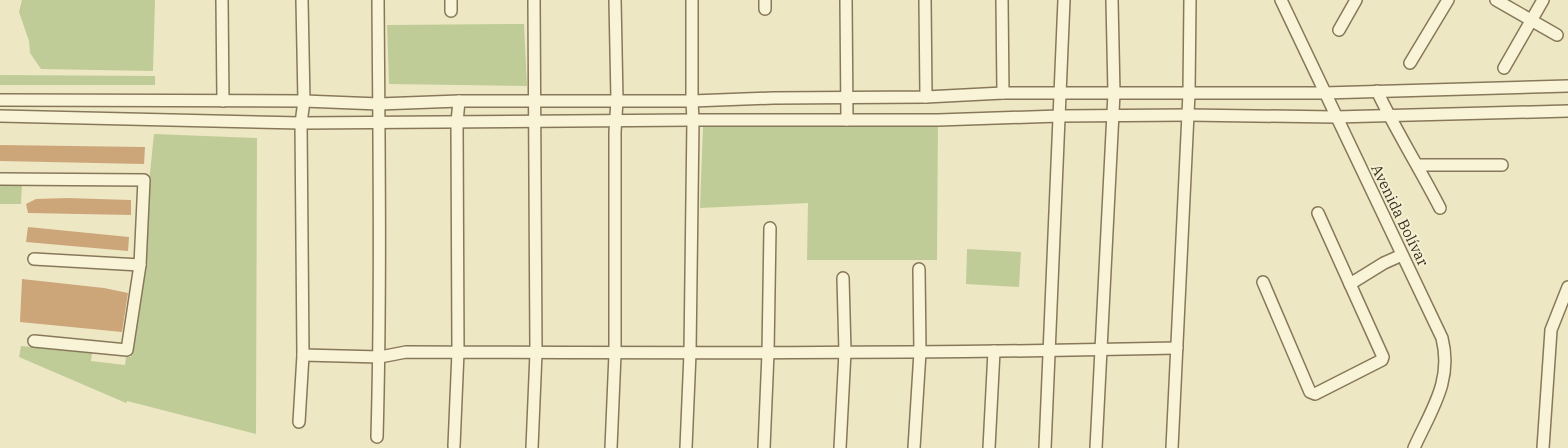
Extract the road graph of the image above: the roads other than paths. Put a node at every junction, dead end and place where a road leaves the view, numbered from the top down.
1 (222, 0) edge
2 (302, 0) edge
3 (378, 0) edge
4 (534, 0) edge
5 (615, 0) edge
6 (692, 0) edge
7 (846, 0) edge
8 (926, 0) edge
9 (1002, 0) edge
10 (1064, 0) edge
11 (1112, 0) edge
12 (1190, 0) edge
13 (1280, 0) edge
14 (1356, 0) edge
15 (1448, 0) edge
16 (1496, 0) edge
17 (1542, 0) edge
18 (1531, 20) junction
19 (1339, 30) dead end
20 (1557, 35) dead end
21 (1410, 63) dead end
22 (1504, 68) dead end
23 (1568, 86) edge
24 (1377, 92) junction
25 (1114, 93) junction
26 (1189, 93) junction
27 (1324, 93) junction
28 (1003, 94) junction
29 (1060, 94) junction
30 (847, 97) junction
31 (926, 97) junction
32 (0, 100) edge
33 (617, 100) junction
34 (223, 101) junction
35 (304, 101) junction
36 (534, 101) junction
37 (692, 101) junction
38 (459, 102) junction
39 (379, 104) junction
40 (1568, 111) edge
41 (1188, 115) junction
42 (1388, 115) junction
43 (0, 116) edge
44 (1059, 116) junction
45 (1113, 116) junction
46 (1335, 117) junction
47 (615, 120) junction
48 (693, 120) junction
49 (847, 120) junction
50 (534, 121) junction
51 (380, 122) junction
52 (457, 122) junction
53 (301, 123) junction
54 (1418, 165) junction
55 (1502, 165) dead end
56 (0, 178) edge
57 (1440, 208) dead end
58 (1318, 213) dead end
59 (770, 228) dead end
60 (1402, 254) junction
61 (34, 260) dead end
62 (140, 266) junction
63 (919, 269) dead end
64 (843, 278) dead end
65 (1263, 282) dead end
66 (1350, 284) junction
67 (1568, 287) edge
68 (34, 340) dead end
69 (1177, 348) junction
70 (1101, 350) junction
71 (994, 351) junction
72 (1050, 351) junction
73 (458, 352) junction
74 (845, 352) junction
75 (920, 352) junction
76 (536, 353) junction
77 (690, 353) junction
78 (768, 353) junction
79 (615, 354) junction
80 (303, 355) junction
81 (380, 357) junction
82 (299, 422) dead end
83 (378, 437) dead end
84 (454, 446) dead end
85 (532, 448) edge
86 (611, 448) edge
87 (686, 448) edge
88 (764, 448) edge
89 (840, 448) edge
90 (914, 448) edge
91 (989, 448) edge
92 (1045, 448) edge
93 (1096, 448) edge
94 (1172, 448) edge
95 (1414, 448) edge
96 (1543, 448) edge

1 - 34 street
2 - 35 street
3 - 39 street
4 - 36 street
5 - 33 street
6 - 37 street
7 - 30 street
8 - 31 street
9 - 28 street
10 - 29 street
11 - 25 street
12 - 26 street
13 - 27 street, Avenida Bolívar
14 - 19 street
15 - 21 street
16 - 18 street
17 - 18 street
18 - 20 street
18 - 22 street
23 - 24 street
24 - 27 street
24 - 42 street
25 - 26 street
25 - 29 street
25 - 45 street
26 - 27 street
26 - 41 street
27 - 46 street, Avenida Bolívar
28 - 29 street
28 - 31 street
29 - 44 street
30 - 31 street
30 - 37 street
30 - 49 street
32 - 34 street
33 - 36 street
33 - 37 street
33 - 47 street
34 - 35 street
35 - 39 street
35 - 53 street
36 - 38 street
36 - 50 street
37 - 48 street
38 - 39 street
38 - 52 street
39 - 51 street
40 - 42 street
41 - 45 street
41 - 46 street
41 - 69 street
42 - 46 street
42 - 54 street
43 - 53 street
44 - 45 street
44 - 49 street
44 - 72 street
45 - 70 street
46 - 60 street, Avenida Bolívar
47 - 48 street
47 - 50 street
47 - 79 street
48 - 49 street
48 - 77 street
50 - 52 street
50 - 76 street
51 - 52 street
51 - 53 street
51 - 81 street
52 - 73 street
53 - 80 street
54 - 55 street
54 - 57 street
56 - 62 street
58 - 66 street
59 - 78 street
60 - 66 street
60 - 95 street, Avenida Bolívar
61 - 62 street
62 - 68 street
63 - 75 street
64 - 74 street
65 - 66 street
67 - 96 street
69 - 70 street
69 - 94 street
70 - 72 street
70 - 93 street
71 - 72 street
71 - 75 street
71 - 91 street
72 - 92 street
73 - 76 street
73 - 81 street
73 - 84 street
74 - 75 street
74 - 78 street
74 - 89 street
75 - 90 street
76 - 79 street
76 - 85 street
77 - 78 street
77 - 79 street
77 - 87 street
78 - 88 street
79 - 86 street
80 - 81 street
80 - 82 street
81 - 83 street

